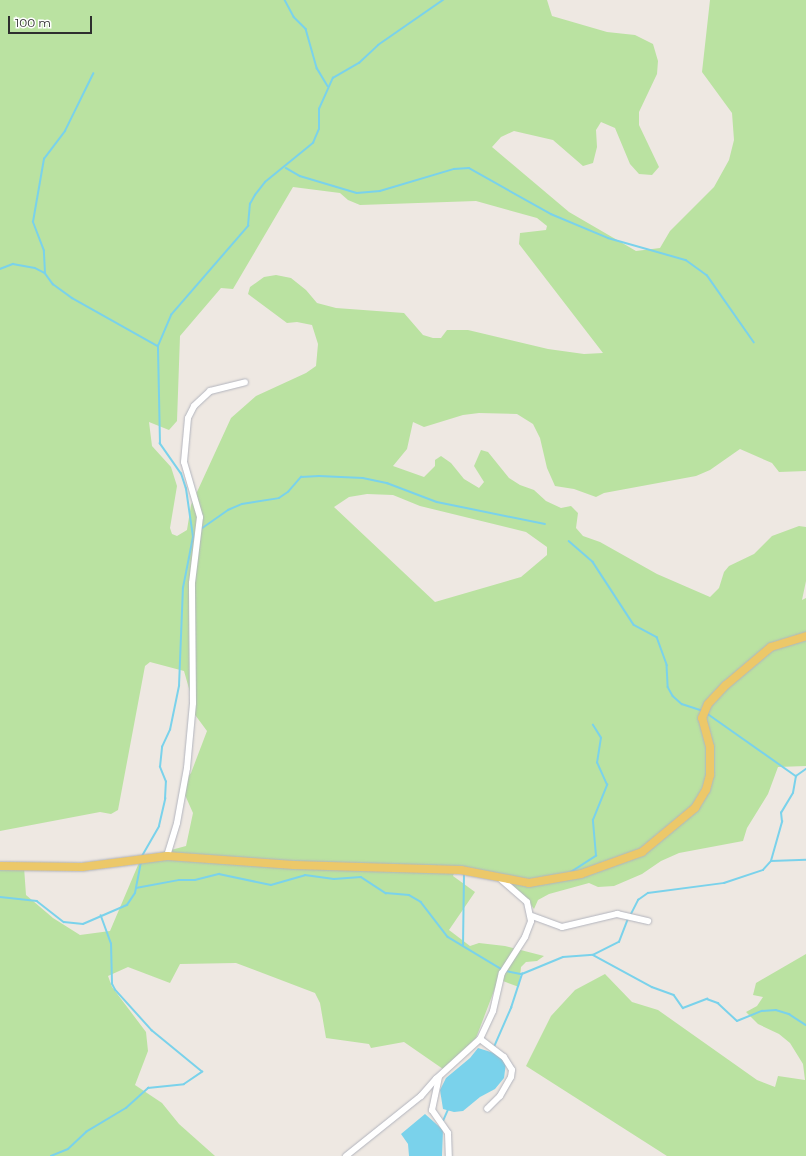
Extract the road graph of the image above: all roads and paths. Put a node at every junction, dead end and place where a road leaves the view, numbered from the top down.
1 (245, 382) dead end
2 (806, 636) edge
3 (168, 856) junction
4 (0, 866) edge
5 (497, 876) junction
6 (532, 916) junction
7 (648, 922) dead end
8 (480, 1039) junction
9 (440, 1075) junction
10 (487, 1109) dead end
11 (346, 1156) edge
12 (449, 1156) edge

1 - 3 street
2 - 5 main road
3 - 4 main road
3 - 5 main road
5 - 6 street
6 - 7 street
6 - 8 street
8 - 9 street
8 - 10 street
9 - 11 street
9 - 12 street

